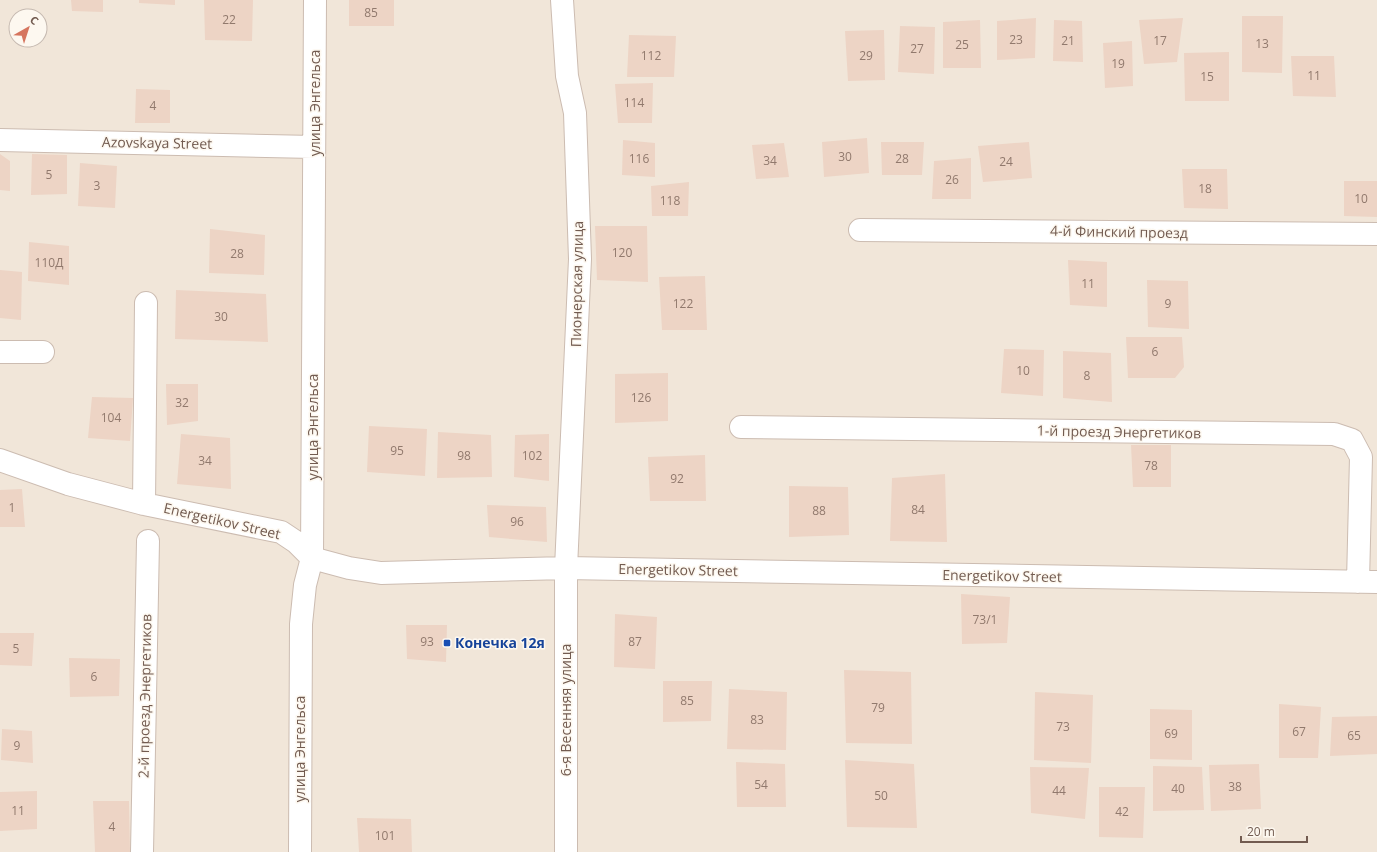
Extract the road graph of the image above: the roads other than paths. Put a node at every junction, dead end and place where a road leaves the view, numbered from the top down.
1 (315, 0) edge
2 (562, 0) edge
3 (0, 140) edge
4 (314, 147) junction
5 (860, 230) dead end
6 (1377, 234) edge
7 (146, 303) dead end
8 (0, 352) edge
9 (43, 352) dead end
10 (741, 427) dead end
11 (0, 460) edge
12 (144, 504) junction
13 (148, 541) dead end
14 (312, 558) junction
15 (566, 568) junction
16 (1367, 582) edge
17 (142, 852) edge
18 (300, 852) edge
19 (566, 852) edge

1 - 4 street, улица Энгельса
2 - 15 street, Пионерская улица
3 - 4 street, Azovskaya Street
4 - 14 street, улица Энгельса
5 - 6 street, 4-й Финский проезд
7 - 12 street
8 - 9 street
10 - 16 street, 1-й проезд Энергетиков
11 - 12 street, Energetikov Street
12 - 14 street, Energetikov Street
13 - 17 street, 2-й проезд Энергетиков
14 - 15 street, Energetikov Street
14 - 18 street, улица Энгельса
15 - 16 street, Energetikov Street
15 - 19 street, 6-я Весенняя улица

